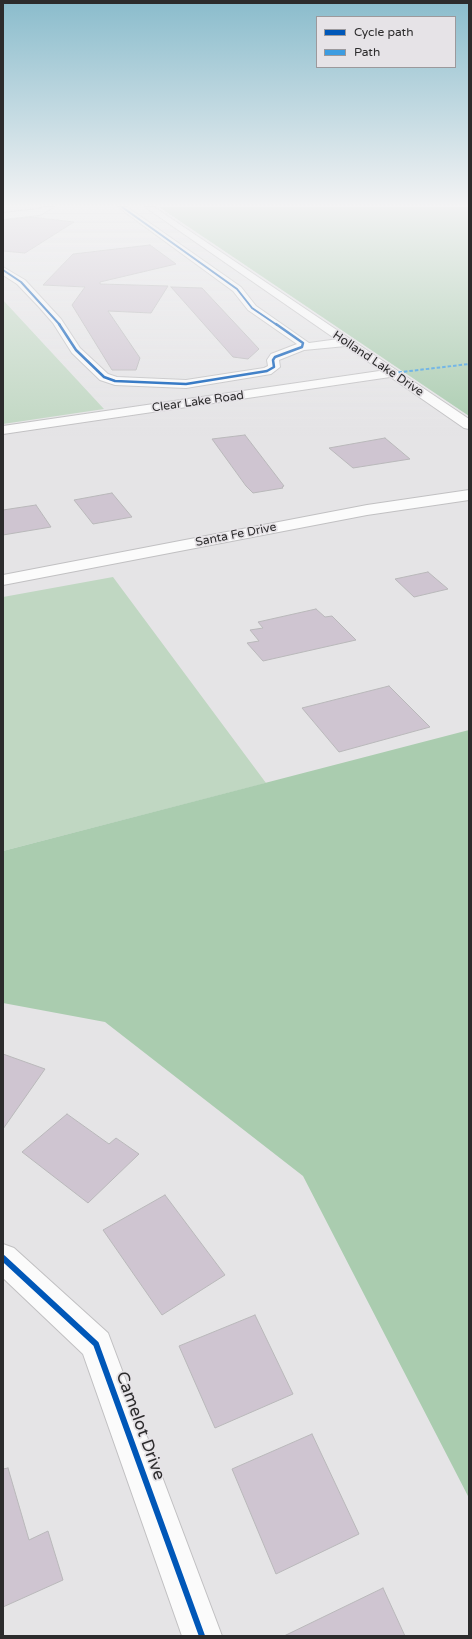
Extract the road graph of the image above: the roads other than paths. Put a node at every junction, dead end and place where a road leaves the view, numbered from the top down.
1 (21, 283) edge
2 (229, 283) edge
3 (261, 283) edge
4 (346, 342) junction
5 (302, 347) junction
6 (274, 367) junction
7 (393, 373) junction
8 (302, 388) junction
9 (469, 425) edge
10 (3, 430) edge
11 (469, 495) edge
12 (3, 580) edge
13 (3, 1258) edge
14 (202, 1636) edge

1 - 6 street
2 - 5 street
3 - 4 street, Holland Lake Drive
4 - 5 street
4 - 7 street, Holland Lake Drive
5 - 6 street
6 - 8 street
7 - 8 street, Clear Lake Road
7 - 9 street, Holland Lake Drive
8 - 10 street, Clear Lake Road
11 - 12 street, Santa Fe Drive
13 - 14 street, Camelot Drive

